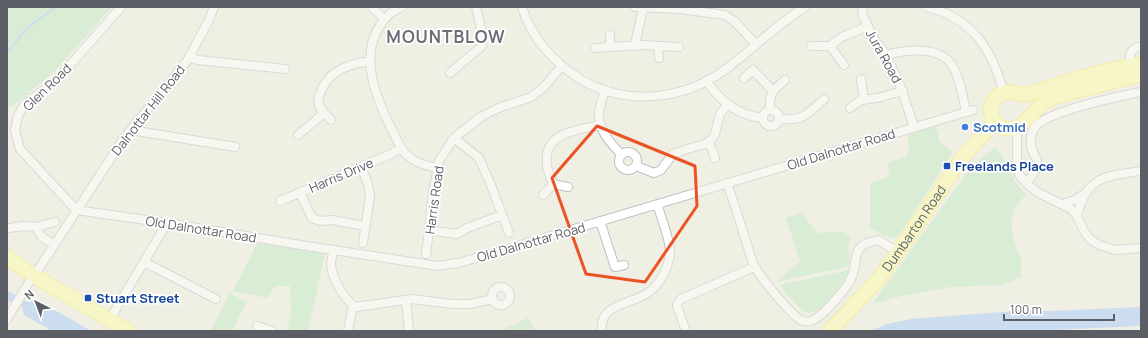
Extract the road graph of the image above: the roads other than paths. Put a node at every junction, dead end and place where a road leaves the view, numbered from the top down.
1 (121, 7) edge
2 (214, 7) edge
3 (372, 7) edge
4 (402, 7) edge
5 (476, 7) edge
6 (522, 7) edge
7 (639, 7) edge
8 (805, 7) edge
9 (862, 7) edge
10 (927, 7) edge
11 (680, 8) edge
12 (940, 8) edge
13 (384, 20) junction
14 (868, 26) junction
15 (610, 35) dead end
16 (755, 44) junction
17 (636, 46) junction
18 (658, 46) junction
19 (811, 46) dead end
20 (830, 46) junction
21 (1141, 46) edge
22 (610, 47) junction
23 (679, 47) dead end
24 (595, 48) dead end
25 (886, 55) junction
26 (189, 57) junction
27 (659, 58) dead end
28 (370, 61) junction
29 (844, 65) dead end
30 (561, 67) junction
31 (285, 70) dead end
32 (1137, 70) edge
33 (450, 74) dead end
34 (744, 78) dead end
35 (861, 78) dead end
36 (785, 80) dead end
37 (706, 81) junction
38 (605, 90) junction
39 (773, 91) junction
40 (903, 91) junction
41 (1141, 92) edge
42 (1004, 93) junction
43 (1018, 94) junction
44 (824, 99) dead end
45 (864, 100) junction
46 (728, 104) junction
47 (850, 108) dead end
48 (770, 110) junction
49 (324, 113) junction
50 (762, 118) junction
51 (779, 119) junction
52 (331, 120) dead end
53 (995, 122) junction
54 (1021, 124) junction
55 (601, 125) junction
56 (914, 127) junction
57 (130, 130) junction
58 (298, 135) dead end
59 (454, 138) junction
60 (709, 142) junction
61 (235, 147) dead end
62 (401, 148) junction
63 (622, 154) junction
64 (715, 158) dead end
65 (636, 165) junction
66 (361, 167) junction
67 (437, 168) junction
68 (1141, 171) edge
69 (727, 183) junction
70 (1026, 183) junction
71 (553, 184) junction
72 (568, 187) dead end
73 (300, 193) junction
74 (1085, 193) junction
75 (543, 195) dead end
76 (280, 200) dead end
77 (657, 204) junction
78 (1062, 204) junction
79 (76, 210) junction
80 (502, 215) junction
81 (1077, 216) junction
82 (600, 221) junction
83 (55, 222) dead end
84 (167, 223) junction
85 (36, 226) junction
86 (365, 226) junction
87 (9, 228) dead end
88 (429, 230) junction
89 (509, 233) dead end
90 (363, 243) dead end
91 (54, 245) junction
92 (1141, 248) edge
93 (334, 250) junction
94 (898, 252) junction
95 (426, 254) dead end
96 (7, 257) edge
97 (144, 262) junction
98 (624, 265) dead end
99 (754, 267) junction
100 (31, 281) junction
101 (216, 299) dead end
102 (493, 299) dead end
103 (406, 300) junction
104 (353, 305) junction
105 (7, 319) edge
106 (110, 319) junction
107 (257, 326) dead end
108 (129, 331) edge
109 (272, 331) edge
110 (348, 331) edge
111 (409, 331) edge
112 (602, 331) edge
113 (686, 331) edge
114 (830, 331) edge

1 - 79 street, Glen Road
2 - 26 street, Dalnottar Hill Road
3 - 13 street
4 - 13 street
5 - 33 street
6 - 30 street
7 - 11 street
7 - 17 street
8 - 16 street
9 - 14 street, Jura Road
10 - 12 street
11 - 16 street
12 - 42 street
13 - 28 street
14 - 20 street
14 - 25 street, Jura Road
15 - 22 street
16 - 37 street
17 - 18 street
17 - 22 street
18 - 23 street
18 - 27 street
19 - 20 street
20 - 29 street
21 - 32 street
22 - 24 street
25 - 40 street, Jura Road
25 - 56 street, Old Dalnottar Road
26 - 31 street
26 - 57 street, Dalnottar Hill Road
28 - 49 street
28 - 62 street
30 - 38 street
30 - 59 street, Harris Road
32 - 43 main road
32 - 54 main road
34 - 39 street
35 - 45 street
36 - 39 street
37 - 38 street
37 - 46 street
38 - 55 street
39 - 48 street
40 - 45 street
40 - 56 street, Jura Road
41 - 70 street
42 - 43 main road
42 - 53 main road
43 - 54 main road
44 - 51 street
45 - 47 street
46 - 50 street
46 - 60 street
48 - 50 street
48 - 51 street
49 - 52 street
49 - 58 street
50 - 51 street
53 - 54 main road
53 - 94 main road, Dumbarton Road
54 - 70 street
55 - 63 street
55 - 71 street
56 - 69 street, Old Dalnottar Road
57 - 61 street
57 - 79 street, Dalnottar Hill Road
59 - 67 street, Harris Road
59 - 80 street
60 - 64 street
60 - 65 street
62 - 66 street, Harris Drive
62 - 67 street
63 - 65 street
63 - 65 street
66 - 73 street, Harris Drive
66 - 86 street
67 - 88 street, Harris Road
68 - 74 street
69 - 77 street, Old Dalnottar Road
69 - 99 street
70 - 78 street
71 - 72 street
71 - 75 street
73 - 76 street, Harris Drive
73 - 86 street
74 - 78 street
74 - 81 street
77 - 82 street, Old Dalnottar Road
77 - 112 street
78 - 81 street
79 - 84 street, Old Dalnottar Road
79 - 91 street, Dalnottar Hill Road
80 - 88 street
80 - 89 street
81 - 92 street
82 - 93 street, Old Dalnottar Road
82 - 98 street
83 - 85 street
84 - 93 street, Old Dalnottar Road
84 - 97 street
85 - 87 street
85 - 91 street
86 - 90 street
88 - 95 street, Harris Road
91 - 100 street, Dalnottar Hill Road
93 - 104 street
94 - 99 street
94 - 114 main road, Dumbarton Road
96 - 100 main road
97 - 101 street
97 - 106 street
99 - 113 street
100 - 105 street, Dalnottar Hill Road
100 - 106 main road
102 - 103 street
103 - 104 street
103 - 111 street
104 - 110 street
106 - 108 main road
107 - 109 street

